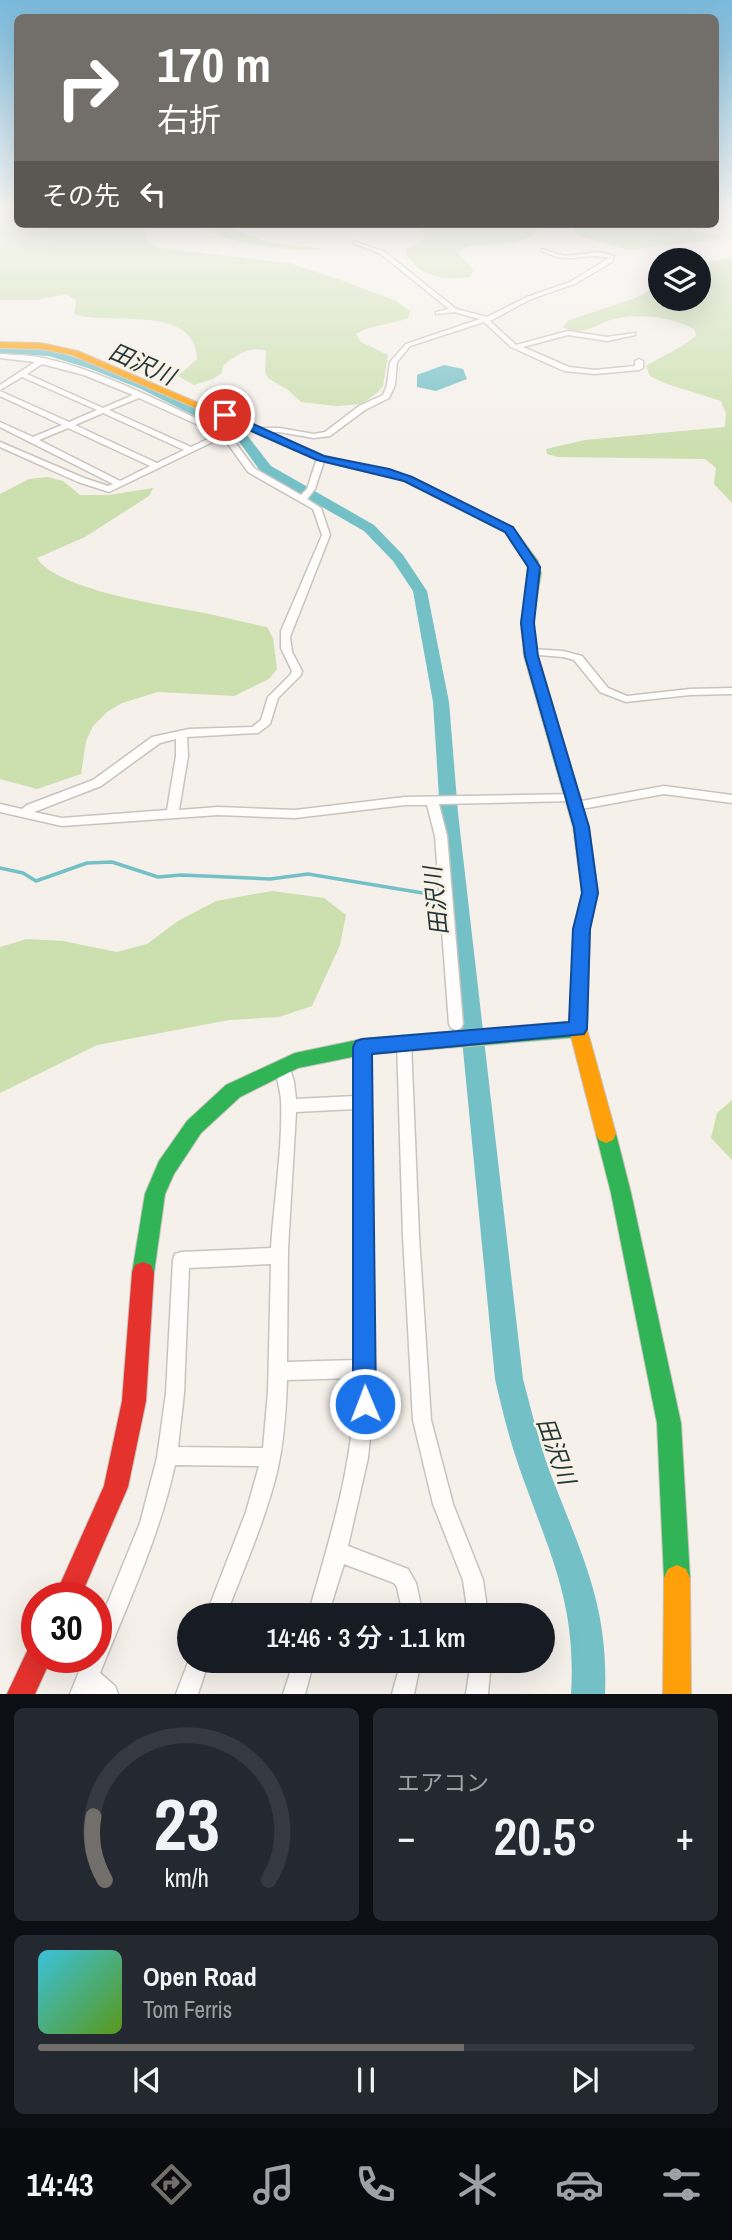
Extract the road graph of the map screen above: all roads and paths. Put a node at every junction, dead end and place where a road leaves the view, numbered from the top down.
1 (422, 287) edge
2 (559, 287) edge
3 (454, 310) junction
4 (438, 313) dead end
5 (486, 320) junction
6 (633, 334) dead end
7 (515, 347) junction
8 (1, 354) edge
9 (43, 360) junction
10 (639, 361) dead end
11 (22, 373) junction
12 (0, 391) edge
13 (136, 396) junction
14 (103, 411) junction
15 (0, 424) edge
16 (69, 425) junction
17 (252, 427) junction
18 (224, 434) junction
19 (33, 440) junction
20 (0, 444) edge
21 (191, 450) junction
22 (321, 458) junction
23 (156, 467) junction
24 (120, 484) junction
25 (307, 495) junction
26 (531, 652) junction
27 (732, 691) edge
28 (181, 734) junction
29 (732, 799) edge
30 (432, 801) junction
31 (575, 802) junction
32 (0, 808) edge
33 (23, 814) junction
34 (172, 815) junction
35 (456, 1024) dead end
36 (578, 1029) junction
37 (404, 1042) junction
38 (362, 1047) junction
39 (284, 1066) junction
40 (362, 1102) junction
41 (288, 1106) junction
42 (279, 1256) junction
43 (364, 1369) junction
44 (279, 1371) junction
45 (167, 1456) junction
46 (270, 1457) junction
47 (338, 1552) junction
48 (73, 1582) edge
49 (220, 1603) edge
50 (322, 1603) edge
51 (410, 1603) edge
52 (476, 1603) edge
53 (112, 1617) edge
54 (31, 1673) edge
55 (91, 1673) edge
56 (195, 1673) edge
57 (300, 1673) edge
58 (408, 1673) edge
59 (480, 1673) edge
60 (21, 1694) edge
61 (107, 1694) edge
62 (187, 1694) edge
63 (294, 1694) edge
64 (402, 1694) edge
65 (477, 1694) edge
66 (677, 1694) edge

1 - 3 street
2 - 5 street
3 - 4 street
3 - 5 street
5 - 7 street
5 - 17 street
6 - 7 street
7 - 10 street
8 - 9 street
8 - 17 street
9 - 11 street
9 - 13 street
11 - 12 street
11 - 14 street
12 - 16 street
13 - 14 street
13 - 18 street
14 - 16 street
14 - 21 street
15 - 19 street
16 - 19 street
16 - 23 street
17 - 18 street
17 - 22 street
18 - 21 street
18 - 25 street
19 - 24 street
20 - 24 street
21 - 23 street
22 - 25 street
22 - 26 street
23 - 24 street
25 - 28 street
26 - 27 street
26 - 31 street
28 - 33 street
28 - 34 street
29 - 31 street
30 - 31 street
30 - 34 street
30 - 35 street
31 - 36 street
32 - 33 street
33 - 34 street
36 - 37 street
36 - 66 street
37 - 38 street
37 - 52 street
38 - 39 street
38 - 40 street
39 - 41 street
39 - 48 street
40 - 41 street
40 - 43 street
41 - 42 street
42 - 44 street
42 - 45 street
43 - 44 street
43 - 47 street
44 - 46 street
45 - 46 street
45 - 53 street
46 - 49 street
47 - 50 street
47 - 51 street
54 - 60 street
55 - 61 street
56 - 62 street
57 - 63 street
58 - 64 street
59 - 65 street

